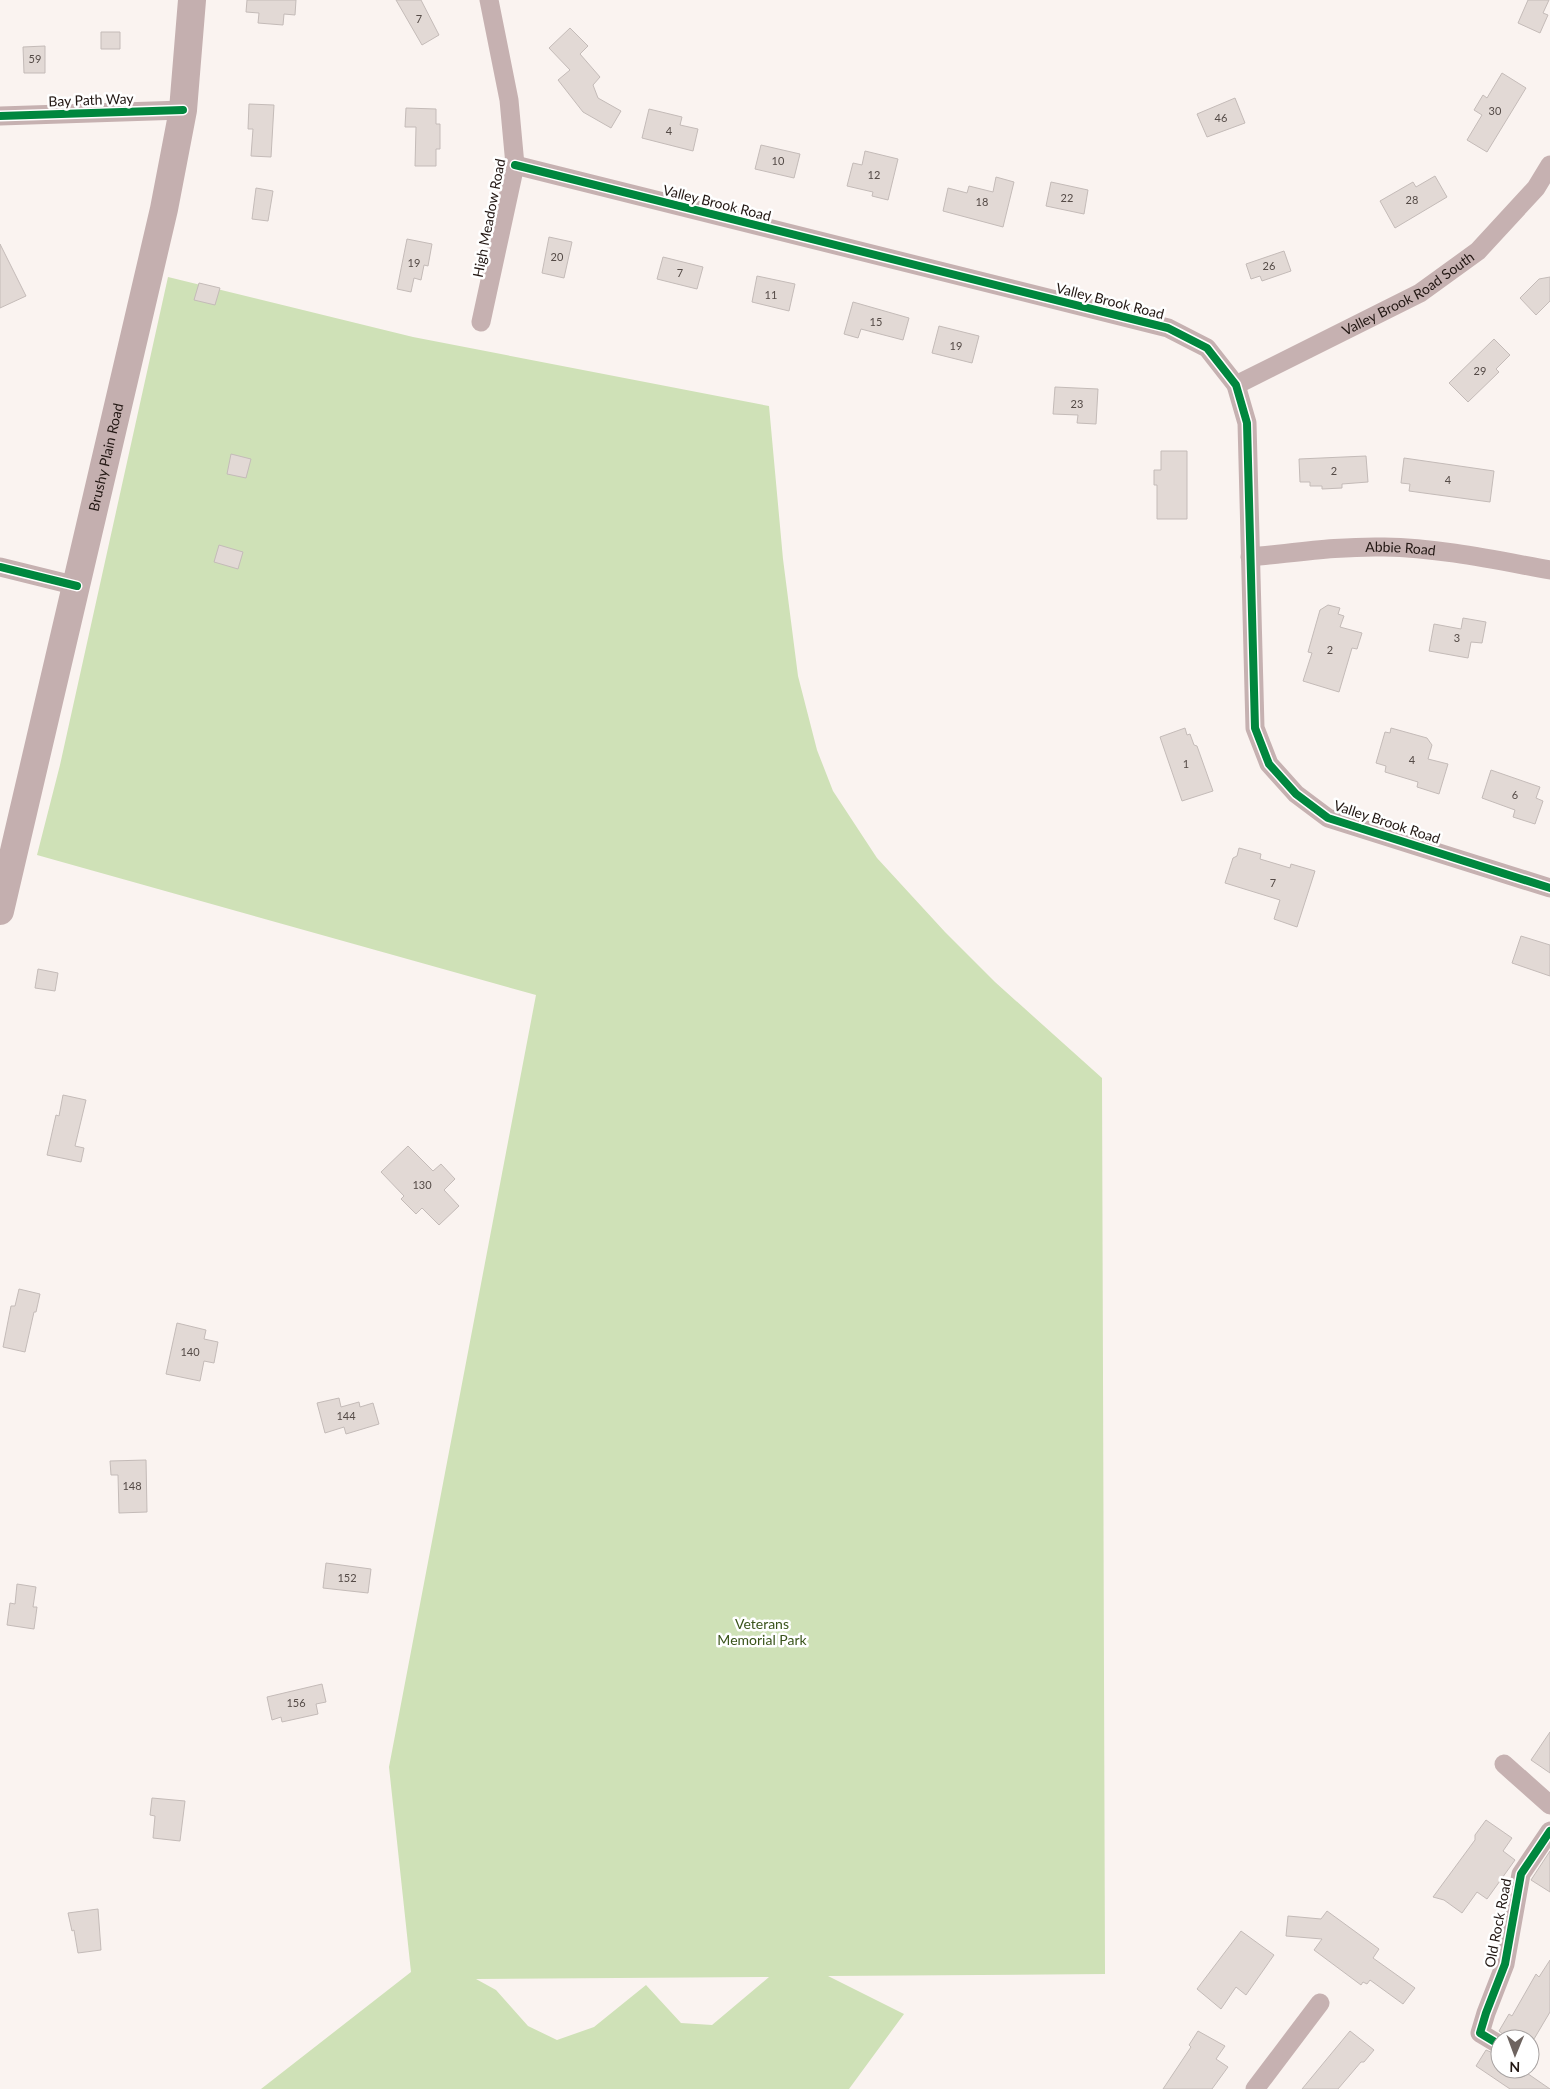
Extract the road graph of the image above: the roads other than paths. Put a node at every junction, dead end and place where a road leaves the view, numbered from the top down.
1 (192, 0) edge
2 (489, 0) edge
3 (183, 110) junction
4 (0, 116) edge
5 (515, 165) junction
6 (1550, 165) edge
7 (481, 322) dead end
8 (1236, 385) junction
9 (1250, 557) junction
10 (0, 567) edge
11 (1550, 570) edge
12 (77, 586) junction
13 (1550, 888) edge
14 (0, 911) edge
15 (1504, 1764) dead end
16 (1550, 1805) edge
17 (1550, 1831) edge
18 (1320, 2003) dead end
19 (1490, 2039) edge
20 (1255, 2089) edge

1 - 3 main road, Brushy Plain Road
2 - 5 street, High Meadow Road
3 - 4 street, Bay Path Way
3 - 12 main road, Brushy Plain Road
5 - 7 street, High Meadow Road
5 - 8 street, Valley Brook Road
6 - 8 street, Valley Brook Road South
8 - 9 street, Valley Brook Road
9 - 11 street, Abbie Road
9 - 13 street, Valley Brook Road
10 - 12 street
12 - 14 main road, Brushy Plain Road
15 - 16 street
17 - 19 street, Old Rock Road
18 - 20 street

